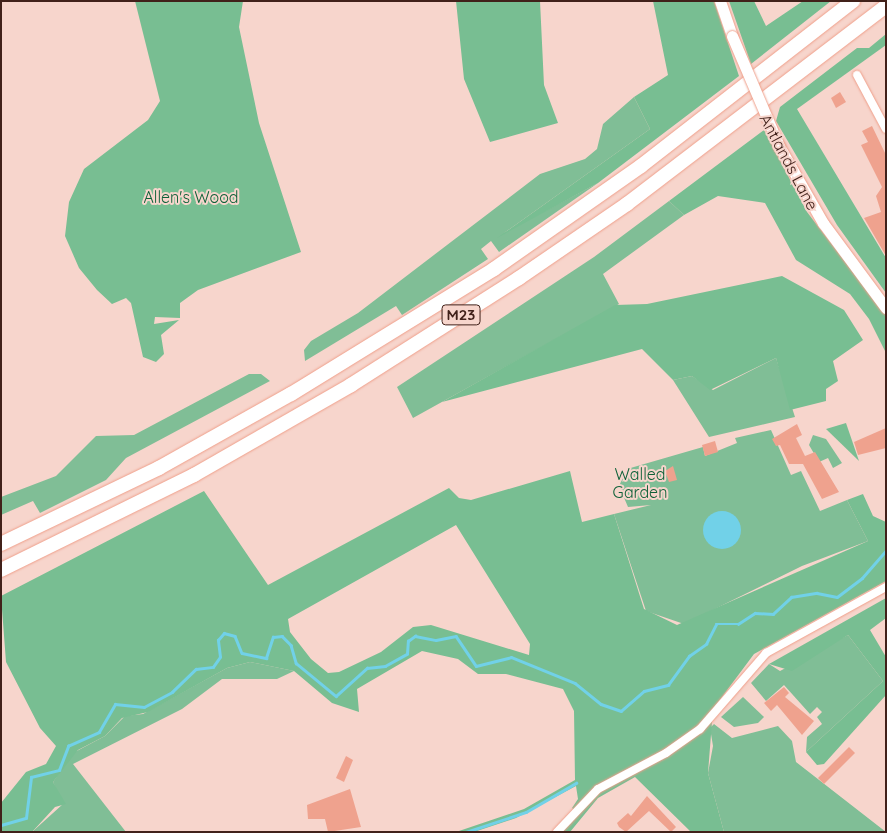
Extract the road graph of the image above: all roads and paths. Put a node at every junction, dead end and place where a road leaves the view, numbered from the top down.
1 (720, 1) edge
2 (853, 1) edge
3 (886, 6) edge
4 (857, 75) dead end
5 (886, 129) edge
6 (886, 308) edge
7 (1, 544) edge
8 (1, 570) edge
9 (886, 588) edge
10 (557, 832) edge

1 - 6 main road, Antlands Lane, bridge
2 - 7 highway, M23
3 - 8 highway, M23
4 - 5 street
9 - 10 street

